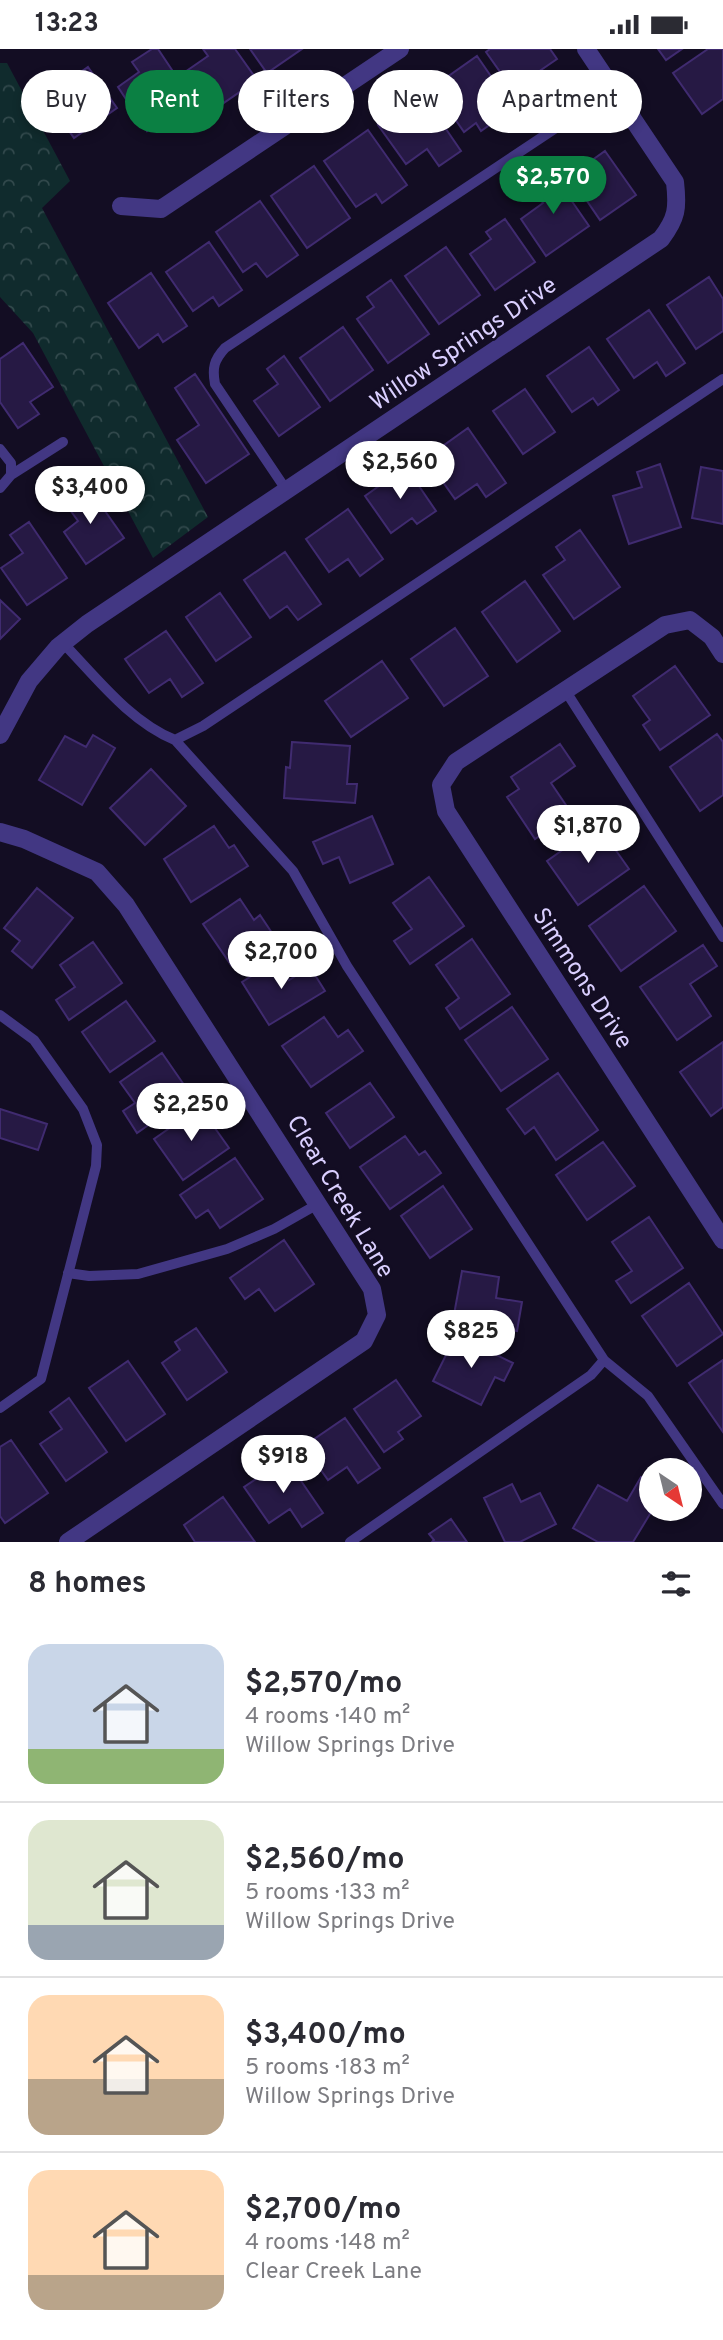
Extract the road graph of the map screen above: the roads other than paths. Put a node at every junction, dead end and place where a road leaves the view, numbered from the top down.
1 (400, 49) edge
2 (586, 49) edge
3 (600, 70) edge
4 (548, 133) edge
5 (642, 133) edge
6 (121, 206) dead end
7 (723, 379) edge
8 (63, 442) dead end
9 (0, 449) edge
10 (11, 475) junction
11 (0, 488) edge
12 (287, 491) junction
13 (62, 643) junction
14 (723, 654) edge
15 (565, 690) junction
16 (0, 735) edge
17 (175, 740) junction
18 (0, 832) edge
19 (723, 937) edge
20 (0, 1015) edge
21 (318, 1204) junction
22 (723, 1240) edge
23 (68, 1273) junction
24 (604, 1360) junction
25 (0, 1408) edge
26 (723, 1504) edge
27 (68, 1542) edge
28 (350, 1542) edge

1 - 6 street
2 - 3 street, Willow Springs Drive
4 - 12 lane
5 - 12 street, Willow Springs Drive
7 - 17 lane
8 - 10 lane
9 - 10 lane
10 - 11 lane
12 - 13 street, Willow Springs Drive
13 - 16 street, Willow Springs Drive
13 - 17 lane
14 - 15 street, Simmons Drive
15 - 19 lane
15 - 22 street, Simmons Drive
17 - 24 lane
18 - 21 street, Clear Creek Lane
20 - 23 lane
21 - 23 lane
21 - 27 street, Clear Creek Lane
23 - 25 lane
24 - 26 lane
24 - 28 lane

